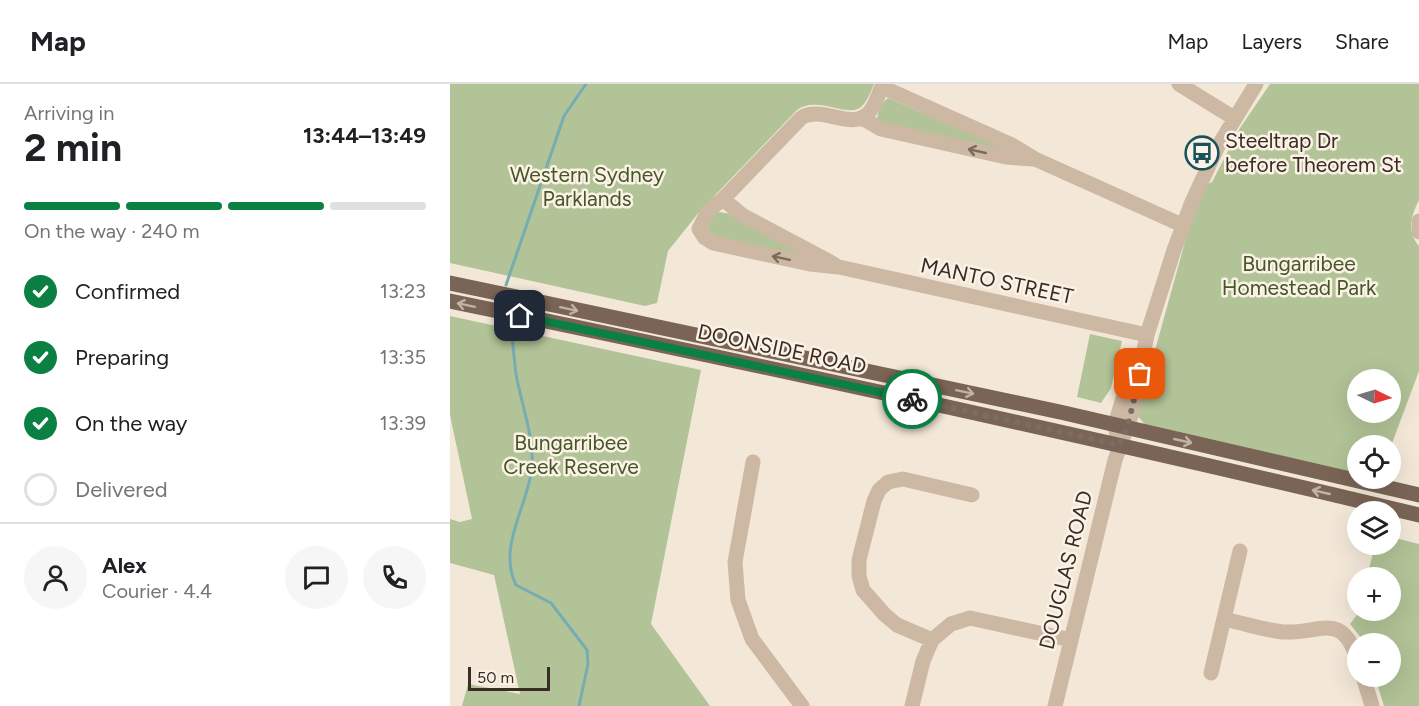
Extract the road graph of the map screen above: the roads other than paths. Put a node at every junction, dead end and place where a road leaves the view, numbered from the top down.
1 (1179, 84) edge
2 (1256, 84) edge
3 (882, 85) edge
4 (862, 118) junction
5 (1234, 118) junction
6 (1035, 159) junction
7 (723, 199) junction
8 (1419, 221) edge
9 (1182, 225) junction
10 (1419, 232) edge
11 (839, 267) junction
12 (450, 284) edge
13 (450, 301) edge
14 (1147, 335) junction
15 (1121, 427) junction
16 (1119, 445) junction
17 (753, 462) dead end
18 (972, 495) dead end
19 (1419, 495) edge
20 (1419, 515) edge
21 (1240, 551) dead end
22 (1224, 619) junction
23 (1347, 638) edge
24 (932, 640) junction
25 (1071, 640) junction
26 (1211, 674) dead end
27 (1366, 687) edge
28 (801, 706) edge
29 (912, 706) edge
30 (1055, 706) edge
31 (1372, 706) edge

1 - 5 street
2 - 5 street, DOUGLAS ROAD
3 - 4 street
3 - 6 street
6 -> 4 street
4 - 7 street
5 - 9 street, DOUGLAS ROAD
6 - 9 street
7 - 11 street, MANTO STREET
11 -> 7 street, MANTO STREET
8 - 10 street
9 - 14 street, DOUGLAS ROAD
11 - 14 street, MANTO STREET
12 -> 15 main road, DOONSIDE ROAD
16 -> 13 main road, DOONSIDE ROAD
14 - 15 street, DOUGLAS ROAD
15 - 16 street, DOUGLAS ROAD
15 -> 19 main road, DOONSIDE ROAD
20 -> 16 main road, DOONSIDE ROAD
16 - 25 street, DOUGLAS ROAD
17 - 28 street
18 - 24 street
21 - 22 street
22 - 23 street
22 - 26 street
24 - 25 street
24 - 29 street
25 - 30 street, DOUGLAS ROAD
27 - 31 street

